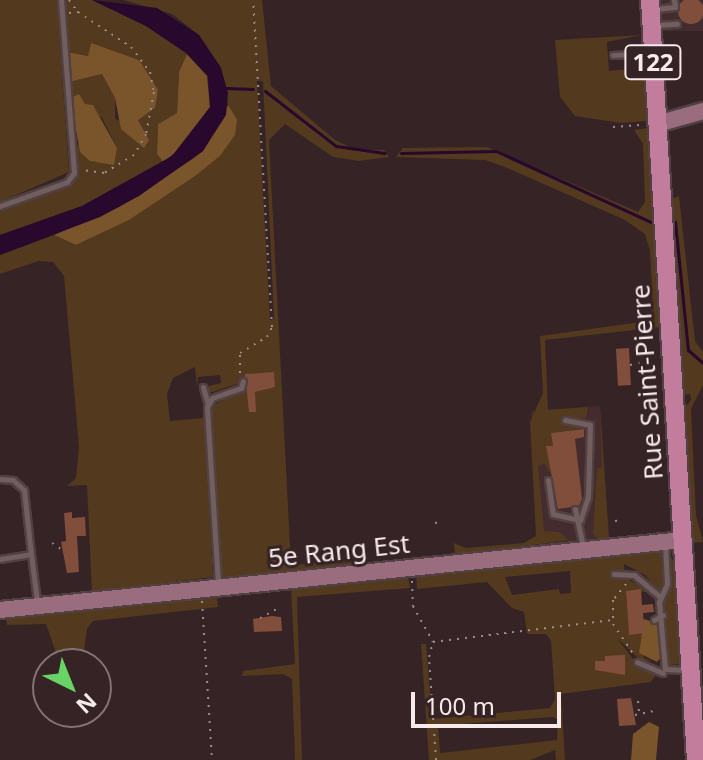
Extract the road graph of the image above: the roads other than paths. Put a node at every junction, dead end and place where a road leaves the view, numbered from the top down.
1 (61, 0) edge
2 (674, 0) edge
3 (650, 11) edge
4 (677, 24) dead end
5 (653, 52) junction
6 (613, 55) dead end
7 (703, 111) edge
8 (657, 124) junction
9 (0, 206) edge
10 (243, 381) road end
11 (203, 387) dead end
12 (208, 404) junction
13 (565, 420) dead end
14 (0, 479) edge
15 (548, 480) dead end
16 (575, 509) dead end
17 (580, 520) junction
18 (674, 542) junction
19 (584, 551) junction
20 (31, 554) junction
21 (0, 559) edge
22 (614, 574) dead end
23 (210, 589) junction
24 (660, 597) junction
25 (37, 606) junction
26 (0, 610) edge
27 (663, 615) junction
28 (654, 620) dead end
29 (637, 662) road end
30 (691, 670) junction
31 (663, 673) dead end
32 (696, 760) edge

1 - 9 lane
2 - 3 lane
3 - 4 lane
3 - 5 main road, Rue Saint-Pierre / 122
5 - 6 lane
5 - 8 main road, Rue Saint-Pierre / 122
7 - 8 street
8 - 18 main road, Rue Saint-Pierre / 122
10 - 12 lane
11 - 12 lane
12 - 23 lane
13 - 17 lane
14 - 20 lane
15 - 17 lane
16 - 17 lane
17 - 19 lane
18 - 19 street, 5e Rang Est
18 - 24 lane
18 - 30 main road, Rue Saint-Pierre / 122
19 - 23 street, 5e Rang Est
20 - 21 lane
20 - 25 lane
22 - 24 lane
23 - 25 street, 5e Rang Est
24 - 27 lane
25 - 26 street, 5e Rang Est
27 - 28 lane
27 - 30 lane
29 - 31 lane
30 - 32 main road, Rue Saint-Pierre / 122

